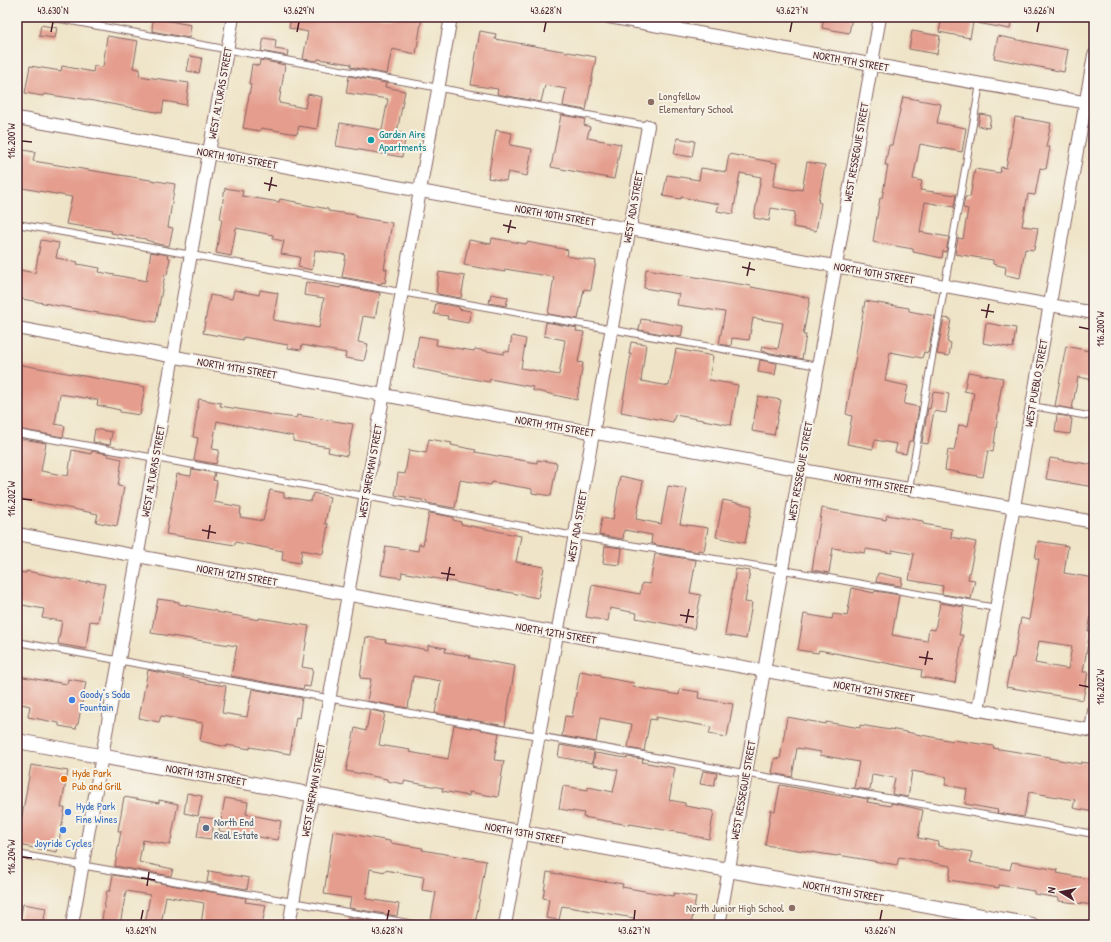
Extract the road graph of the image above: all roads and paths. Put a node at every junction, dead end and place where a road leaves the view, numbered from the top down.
1 (49, 17) edge
2 (234, 17) edge
3 (451, 17) edge
4 (609, 17) edge
5 (880, 17) edge
6 (666, 22) edge
7 (228, 50) junction
8 (1094, 55) edge
9 (872, 64) junction
10 (980, 84) junction
11 (438, 88) junction
12 (1090, 103) edge
13 (17, 118) edge
14 (648, 126) joint
15 (209, 153) junction
16 (420, 191) junction
17 (17, 224) edge
18 (630, 228) junction
19 (191, 255) junction
20 (836, 266) junction
21 (944, 285) junction
22 (402, 292) junction
23 (1050, 304) junction
24 (1094, 312) edge
25 (17, 328) edge
26 (611, 330) junction
27 (173, 357) junction
28 (818, 366) junction
29 (383, 395) junction
30 (1032, 406) junction
31 (1094, 417) edge
32 (593, 432) junction
33 (17, 433) edge
34 (155, 458) junction
35 (800, 470) junction
36 (909, 489) junction
37 (366, 496) junction
38 (1014, 508) junction
39 (1094, 522) edge
40 (17, 534) edge
41 (575, 536) junction
42 (138, 557) junction
43 (782, 570) junction
44 (348, 595) junction
45 (996, 608) junction
46 (557, 633) junction
47 (17, 642) edge
48 (119, 661) junction
49 (764, 671) junction
50 (1094, 693) edge
51 (329, 698) junction
52 (978, 710) junction
53 (1091, 730) edge
54 (539, 736) junction
55 (17, 741) edge
56 (102, 757) junction
57 (746, 773) junction
58 (312, 794) junction
59 (522, 832) junction
60 (1094, 834) edge
61 (17, 854) edge
62 (83, 866) junction
63 (729, 870) junction
64 (293, 902) junction
65 (72, 925) edge
66 (289, 925) edge
67 (419, 925) edge
68 (506, 925) edge
69 (719, 925) edge
70 (1032, 925) edge

1 - 7 lane
2 - 7 street, WEST ALTURAS STREET
3 - 11 street, WEST SHERMAN STREET
4 - 6 street, NORTH 9TH STREET
5 - 9 street, WEST RESSEGUIE STREET
6 - 9 street, NORTH 9TH STREET
7 - 11 lane
7 - 15 street, WEST ALTURAS STREET
8 - 12 street, WEST PUEBLO STREET
9 - 10 street, NORTH 9TH STREET
9 - 20 street, WEST RESSEGUIE STREET
10 - 12 street, NORTH 9TH STREET
10 - 21 lane
11 - 14 lane
11 - 16 street, WEST SHERMAN STREET
12 - 23 street, WEST PUEBLO STREET
13 - 15 street, NORTH 10TH STREET
14 - 18 street, WEST ADA STREET
15 - 16 street, NORTH 10TH STREET
15 - 19 street, WEST ALTURAS STREET
16 - 18 street, NORTH 10TH STREET
16 - 22 street, WEST SHERMAN STREET
17 - 19 lane
18 - 20 street, NORTH 10TH STREET
18 - 26 street, WEST ADA STREET
19 - 22 lane
19 - 27 street, WEST ALTURAS STREET
20 - 21 street, NORTH 10TH STREET
20 - 28 street, WEST RESSEGUIE STREET
21 - 23 street, NORTH 10TH STREET
21 - 36 lane
22 - 26 lane
22 - 29 street, WEST SHERMAN STREET
23 - 24 street, NORTH 10TH STREET
23 - 30 street, WEST PUEBLO STREET
25 - 27 street, NORTH 11TH STREET
26 - 28 lane
26 - 32 street, WEST ADA STREET
27 - 29 street, NORTH 11TH STREET
27 - 34 street, WEST ALTURAS STREET
28 - 35 street, WEST RESSEGUIE STREET
29 - 32 street, NORTH 11TH STREET
29 - 37 street, WEST SHERMAN STREET
30 - 31 lane
30 - 38 street, WEST PUEBLO STREET
32 - 35 street, NORTH 11TH STREET
32 - 41 street, WEST ADA STREET
33 - 34 lane
34 - 37 lane
34 - 42 street, WEST ALTURAS STREET
35 - 36 street, NORTH 11TH STREET
35 - 43 street, WEST RESSEGUIE STREET
36 - 38 street, NORTH 11TH STREET
37 - 41 lane
37 - 44 street, WEST SHERMAN STREET
38 - 39 street, NORTH 11TH STREET
38 - 45 street, WEST PUEBLO STREET
40 - 42 street, NORTH 12TH STREET
41 - 43 lane
41 - 46 street, WEST ADA STREET
42 - 44 street, NORTH 12TH STREET
42 - 48 street, WEST ALTURAS STREET
43 - 45 lane
43 - 49 street, WEST RESSEGUIE STREET
44 - 46 street, NORTH 12TH STREET
44 - 51 street, WEST SHERMAN STREET
45 - 52 street, WEST PUEBLO STREET
46 - 49 street, NORTH 12TH STREET
46 - 54 street, WEST ADA STREET
47 - 48 lane
48 - 51 lane
48 - 56 street, WEST ALTURAS STREET
49 - 52 street, NORTH 12TH STREET
49 - 57 street, WEST RESSEGUIE STREET
50 - 53 lane
51 - 54 lane
51 - 58 street, WEST SHERMAN STREET
52 - 53 street, NORTH 12TH STREET
54 - 57 lane
54 - 59 street, WEST ADA STREET
55 - 56 street, NORTH 13TH STREET
56 - 58 street, NORTH 13TH STREET
56 - 62 street, WEST ALTURAS STREET
57 - 60 lane
57 - 63 street, WEST RESSEGUIE STREET
58 - 59 street, NORTH 13TH STREET
58 - 64 street, WEST SHERMAN STREET
59 - 63 street, NORTH 13TH STREET
59 - 68 street, WEST ADA STREET
61 - 62 lane
62 - 64 lane
62 - 65 street, WEST ALTURAS STREET
63 - 69 street, WEST RESSEGUIE STREET
63 - 70 street, NORTH 13TH STREET
64 - 66 street, WEST SHERMAN STREET
64 - 67 lane

